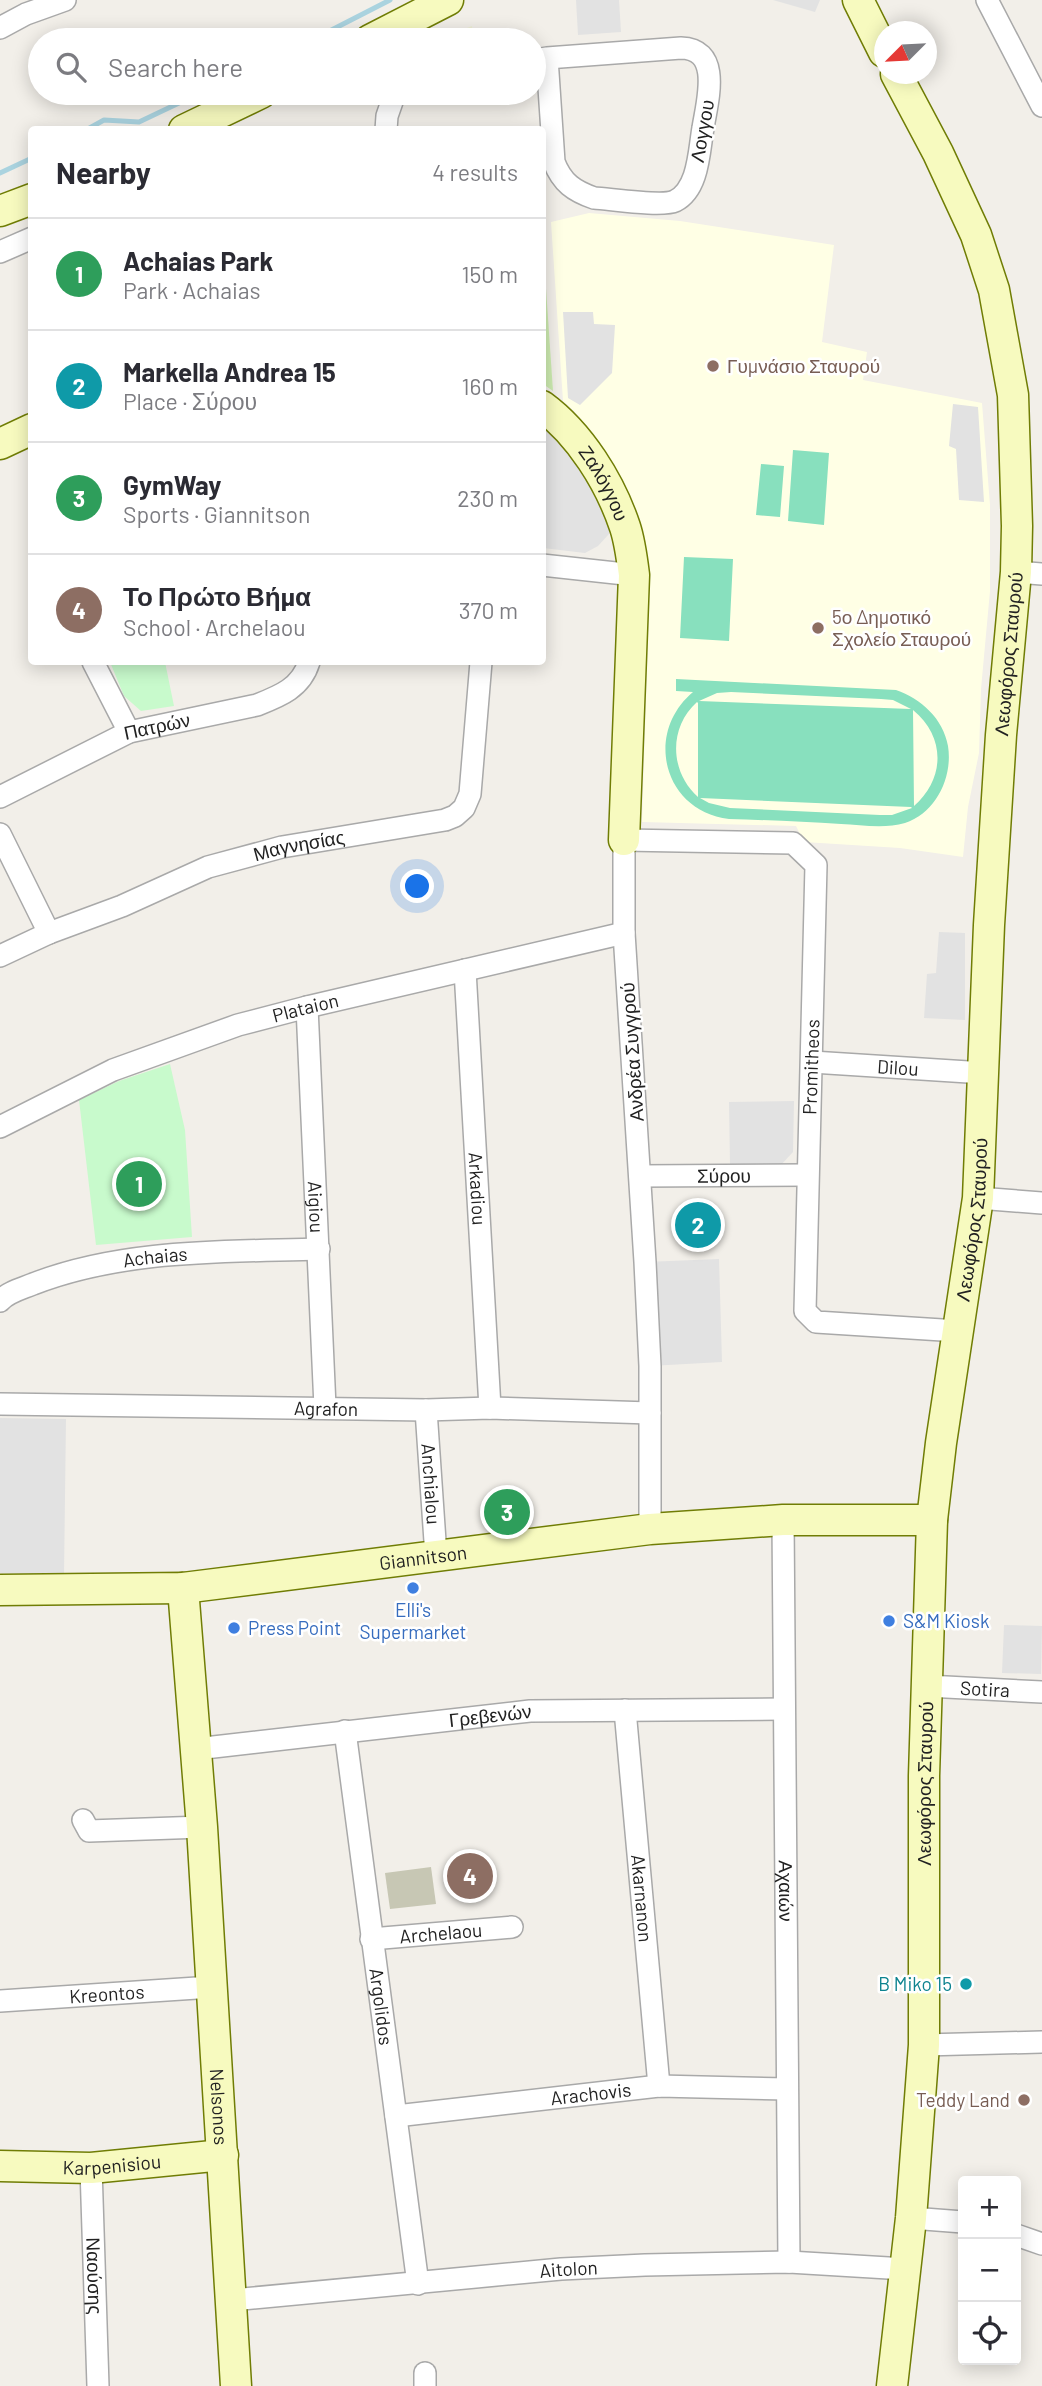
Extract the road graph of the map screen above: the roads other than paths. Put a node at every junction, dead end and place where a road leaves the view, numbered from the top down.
1 (65, 0) edge
2 (448, 0) edge
3 (859, 0) edge
4 (987, 0) edge
5 (0, 28) edge
6 (393, 28) edge
7 (874, 31) edge
8 (546, 59) edge
9 (901, 84) edge
10 (546, 103) edge
11 (236, 105) edge
12 (391, 105) edge
13 (1042, 105) edge
14 (192, 126) edge
15 (386, 126) edge
16 (28, 200) edge
17 (0, 211) edge
18 (28, 240) edge
19 (0, 252) edge
20 (546, 408) edge
21 (28, 431) edge
22 (0, 444) edge
23 (546, 565) edge
24 (1029, 573) edge
25 (634, 575) junction
26 (95, 665) edge
27 (308, 665) edge
28 (481, 665) edge
29 (129, 733) junction
30 (0, 797) edge
31 (0, 834) edge
32 (624, 840) junction
33 (49, 933) junction
34 (624, 933) junction
35 (0, 956) edge
36 (465, 970) junction
37 (307, 1007) junction
38 (811, 1062) junction
39 (984, 1073) junction
40 (0, 1127) edge
41 (807, 1175) junction
42 (640, 1176) junction
43 (978, 1198) junction
44 (1042, 1203) edge
45 (319, 1249) junction
46 (0, 1301) edge
47 (958, 1331) junction
48 (0, 1404) edge
49 (325, 1407) junction
50 (491, 1408) junction
51 (426, 1410) junction
52 (650, 1413) junction
53 (783, 1520) junction
54 (932, 1520) junction
55 (650, 1529) junction
56 (436, 1556) junction
57 (183, 1588) junction
58 (0, 1590) edge
59 (928, 1686) junction
60 (1042, 1692) edge
61 (783, 1709) junction
62 (625, 1710) junction
63 (345, 1731) junction
64 (196, 1749) junction
65 (83, 1820) dead end
66 (202, 1827) junction
67 (512, 1927) dead end
68 (370, 1939) junction
69 (212, 1987) junction
70 (0, 2001) edge
71 (1042, 2042) edge
72 (924, 2045) junction
73 (659, 2086) junction
74 (787, 2089) junction
75 (396, 2116) junction
76 (223, 2155) junction
77 (0, 2166) edge
78 (91, 2168) junction
79 (911, 2218) junction
80 (958, 2222) edge
81 (1021, 2237) edge
82 (1042, 2244) edge
83 (789, 2262) junction
84 (905, 2269) junction
85 (418, 2284) junction
86 (232, 2301) junction
87 (98, 2386) edge
88 (236, 2386) edge
89 (892, 2386) edge

1 - 5 street
2 - 6 main road
3 - 7 main road
4 - 13 street
8 - 10 street, Λογγου
9 - 24 main road, Λεωφόρος Σταυρού
11 - 14 main road
12 - 15 street
16 - 17 main road
18 - 19 street
20 - 25 main road, Ζαλόγγου
21 - 22 main road
23 - 25 street
24 - 39 main road, Λεωφόρος Σταυρού
25 - 32 main road, Ανδρέα Συγγρού
26 - 29 street
27 - 29 street, Πατρών
28 - 33 street, Μαγνησίας
29 - 30 street, Πατρών
31 - 33 street
32 - 34 street, Ανδρέα Συγγρού
32 - 38 street, Promitheos
33 - 35 street, Μαγνησίας
34 - 36 street, Plataion
34 - 42 street, Ανδρέα Συγγρού
36 - 37 street, Plataion
36 - 50 street, Arkadiou
37 - 40 street, Plataion
37 - 45 street, Aigiou
38 - 39 street, Dilou
38 - 41 street, Promitheos
39 - 43 main road, Λεωφόρος Σταυρού
41 - 42 street, Σύρου
41 - 47 street, Promitheos
42 - 52 street, Ανδρέα Συγγρού
43 - 44 street
43 - 47 main road, Λεωφόρος Σταυρού
45 - 46 street, Achaias
45 - 49 street, Aigiou
47 - 54 main road, Λεωφόρος Σταυρού
48 - 49 street, Agrafon
49 - 51 street, Agrafon
50 - 51 street, Agrafon
50 - 52 street, Agrafon
51 - 56 street, Anchialou
52 - 55 street, Ανδρέα Συγγρού
53 - 54 main road, Giannitson
53 - 55 main road, Giannitson
53 - 61 street, Αχαιών
54 - 59 main road, Λεωφόρος Σταυρού
55 - 56 main road, Giannitson
56 - 57 main road, Giannitson
57 - 58 main road, Giannitson
57 - 64 main road, Nelsonos
59 - 60 street, Sotira
59 - 72 main road, Λεωφόρος Σταυρού
61 - 62 street, Γρεβενών
61 - 74 street, Αχαιών
62 - 63 street, Γρεβενών
62 - 73 street, Akarnanon
63 - 64 street, Γρεβενών
63 - 68 street, Argolidos
64 - 66 main road, Nelsonos
65 - 66 street
66 - 69 main road, Nelsonos
67 - 68 street, Archelaou
68 - 75 street, Argolidos
69 - 70 street, Kreontos
69 - 76 main road, Nelsonos
71 - 72 street
72 - 79 main road, Λεωφόρος Σταυρού
73 - 74 street, Arachovis
73 - 75 street, Arachovis
74 - 83 street, Αχαιών
75 - 85 street, Argolidos
76 - 78 main road, Karpenisiou
76 - 86 main road, Nelsonos
77 - 78 main road, Karpenisiou
78 - 87 street, Ναούσης
79 - 80 street
79 - 84 main road, Λεωφόρος Σταυρού
81 - 82 street
83 - 84 street, Aitolon
83 - 85 street, Aitolon
84 - 89 main road, Λεωφόρος Σταυρού
85 - 86 street, Aitolon
86 - 88 main road, Nelsonos

